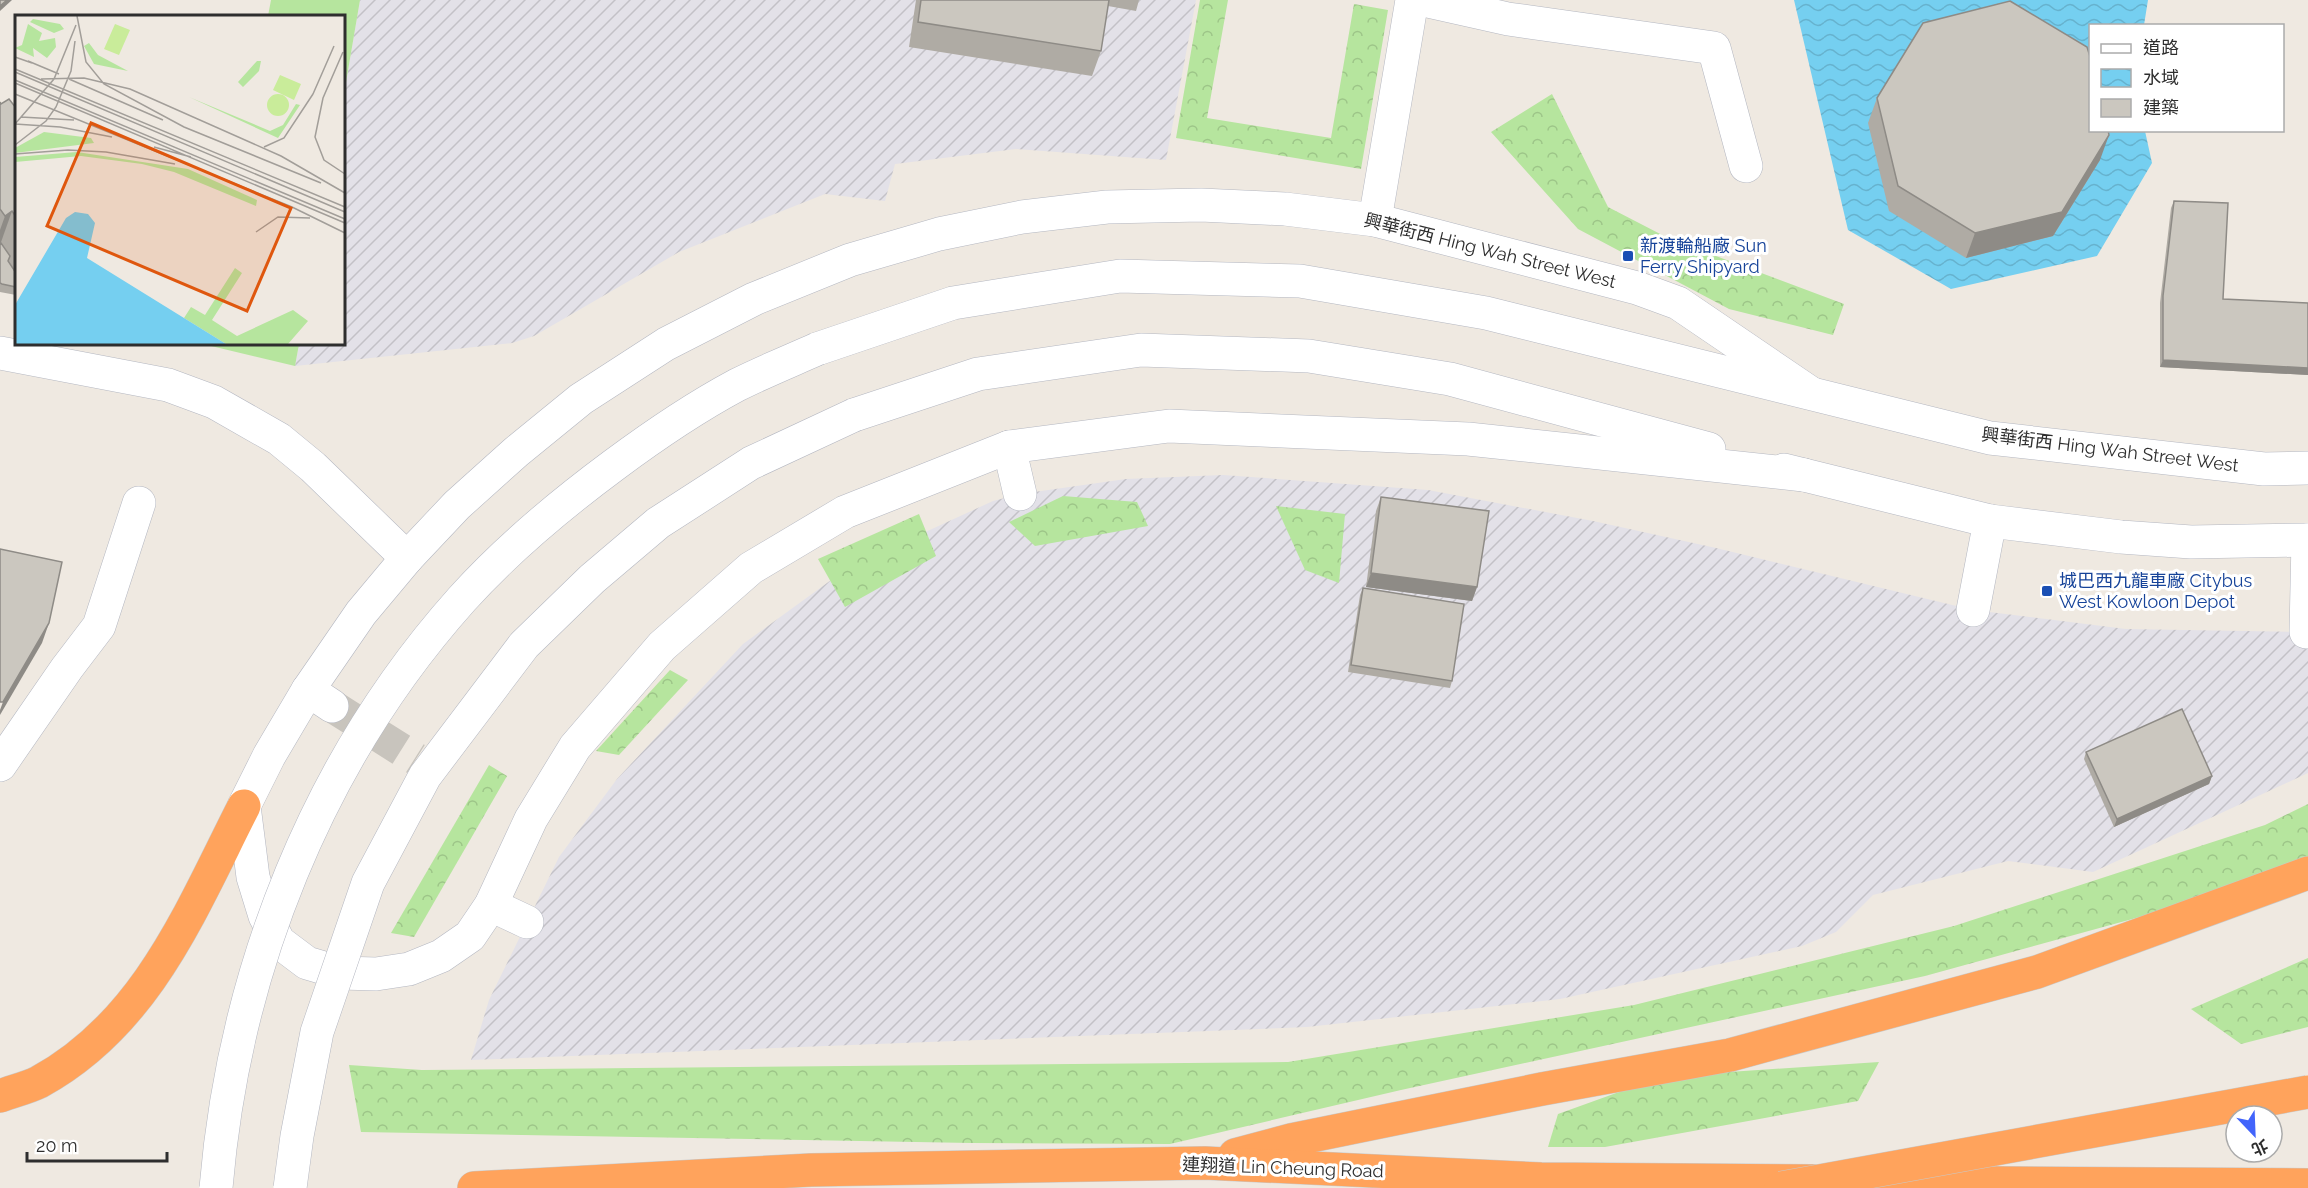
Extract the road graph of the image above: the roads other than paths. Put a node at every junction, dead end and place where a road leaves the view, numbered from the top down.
1 (1412, 0) edge
2 (1423, 0) edge
3 (1746, 166) dead end
4 (1375, 220) junction
5 (0, 354) edge
6 (1809, 392) junction
7 (1009, 447) junction
8 (2308, 468) edge
9 (1804, 475) junction
10 (1020, 494) dead end
11 (139, 503) dead end
12 (1990, 521) junction
13 (2308, 540) edge
14 (407, 558) junction
15 (1973, 610) dead end
16 (2306, 632) dead end
17 (0, 765) edge
18 (244, 806) junction
19 (2308, 873) edge
20 (491, 904) junction
21 (527, 922) dead end
22 (2308, 1092) edge
23 (0, 1096) edge
24 (1205, 1163) junction
25 (2308, 1185) edge
26 (216, 1188) edge
27 (291, 1188) edge
28 (474, 1188) edge
29 (1781, 1188) edge

1 - 4 street
2 - 3 street
4 - 6 street, 興華街西 Hing Wah Street West
4 - 14 street, 興華街西 Hing Wah Street West
5 - 14 street
6 - 8 street, 興華街西 Hing Wah Street West
6 - 26 street, 興華街西 Hing Wah Street West, bridge
7 - 9 street
7 - 10 street
7 - 20 street
9 - 12 street
9 - 27 street, bridge
11 - 17 street
12 - 13 street
12 - 15 street
13 - 16 street
14 - 18 street, 興華街西 Hing Wah Street West
18 - 20 street
18 - 23 highway
19 - 24 highway
20 - 21 street
22 - 29 highway, bridge
24 - 25 highway, 連翔道 Lin Cheung Road
24 - 28 highway, 連翔道 Lin Cheung Road

